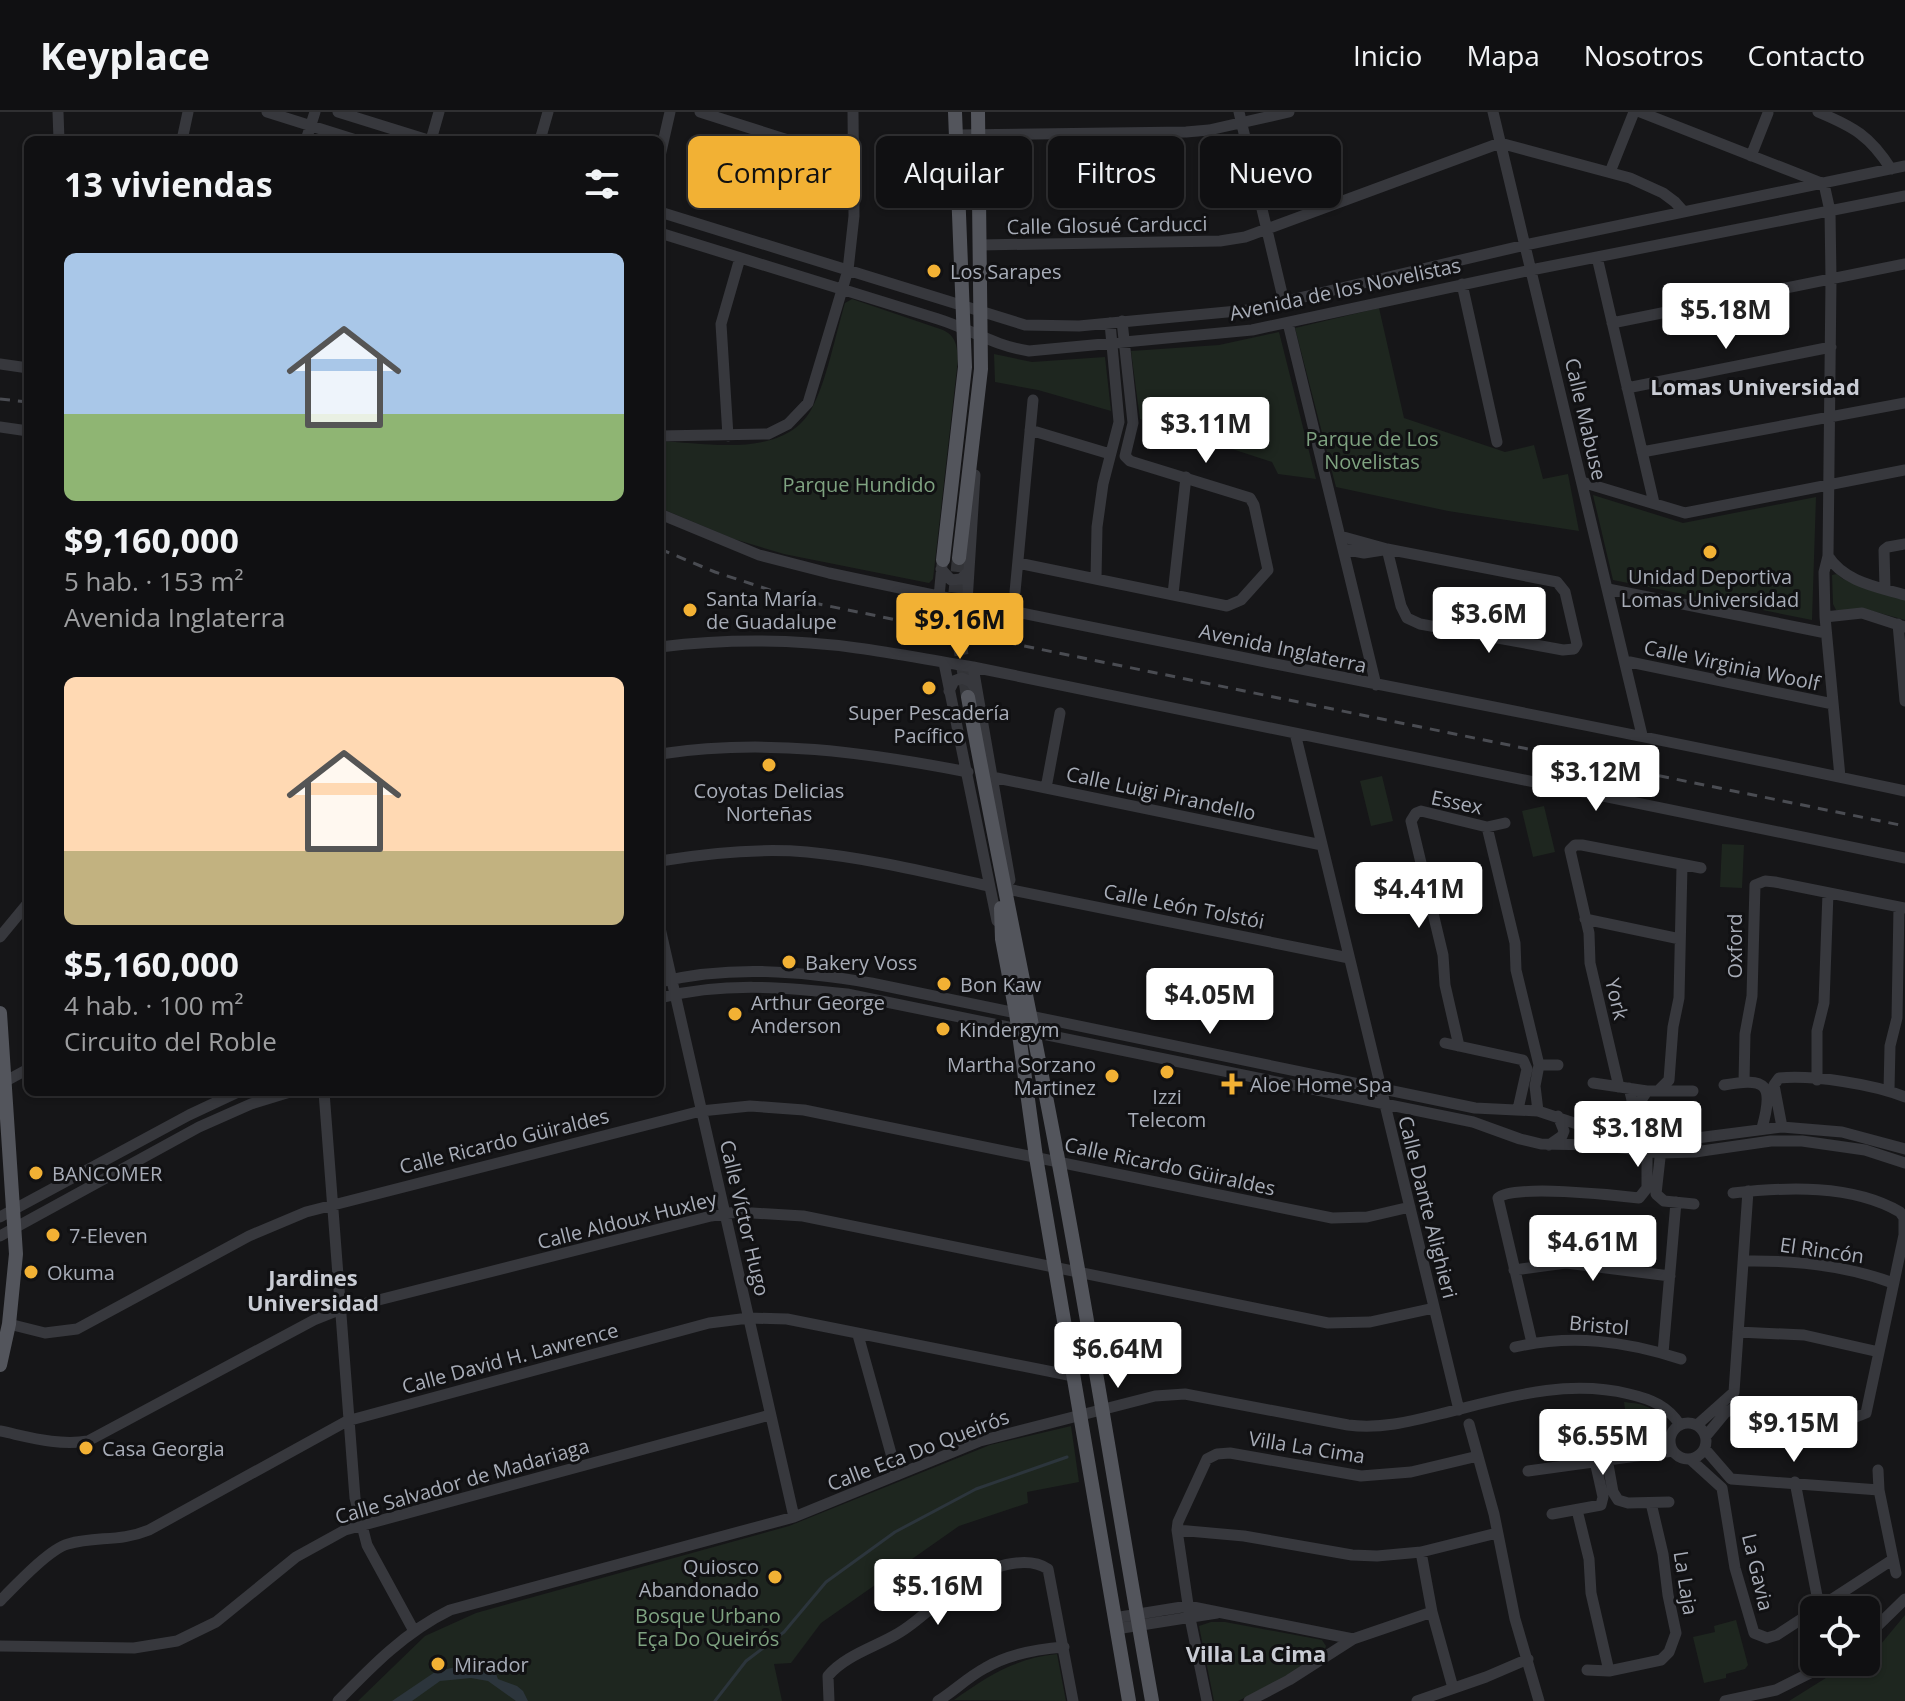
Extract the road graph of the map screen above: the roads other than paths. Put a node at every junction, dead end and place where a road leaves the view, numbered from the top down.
1 (58, 112) edge
2 (188, 112) edge
3 (267, 112) edge
4 (315, 112) edge
5 (338, 112) edge
6 (439, 112) edge
7 (548, 112) edge
8 (670, 112) edge
9 (700, 112) edge
10 (853, 112) edge
11 (955, 112) edge
12 (978, 112) edge
13 (1289, 112) edge
14 (1493, 112) edge
15 (1637, 112) edge
16 (1818, 112) edge
17 (1768, 113) edge
18 (1240, 118) edge
19 (310, 126) junction
20 (978, 134) junction
21 (956, 135) junction
22 (59, 136) edge
23 (183, 136) edge
24 (307, 136) edge
25 (343, 136) edge
26 (416, 136) edge
27 (430, 136) edge
28 (541, 136) edge
29 (775, 136) edge
30 (853, 136) edge
31 (664, 138) edge
32 (1500, 143) junction
33 (1751, 156) junction
34 (1905, 166) edge
35 (1891, 169) junction
36 (1610, 172) junction
37 (1824, 184) junction
38 (1905, 196) edge
39 (854, 208) edge
40 (1683, 211) junction
41 (1830, 211) junction
42 (664, 213) edge
43 (1267, 229) junction
44 (664, 234) edge
45 (980, 245) junction
46 (1525, 245) junction
47 (1597, 257) junction
48 (740, 258) junction
49 (1905, 264) edge
50 (848, 270) junction
51 (1531, 270) junction
52 (1831, 279) junction
53 (1462, 284) junction
54 (843, 289) junction
55 (1284, 302) junction
56 (962, 305) junction
57 (981, 311) junction
58 (1116, 322) junction
59 (1288, 323) junction
60 (1612, 323) junction
61 (963, 327) junction
62 (982, 339) junction
63 (1118, 343) junction
64 (1831, 347) junction
65 (0, 364) edge
66 (24, 367) edge
67 (981, 369) junction
68 (1627, 388) junction
69 (1033, 400) dead end
70 (1905, 403) edge
71 (1831, 417) junction
72 (0, 427) edge
73 (24, 430) edge
74 (1030, 430) junction
75 (664, 436) edge
76 (728, 436) junction
77 (1497, 442) dead end
78 (1642, 452) junction
79 (1110, 454) junction
80 (1905, 470) edge
81 (1186, 477) junction
82 (1582, 482) junction
83 (1829, 485) junction
84 (1654, 503) junction
85 (664, 516) edge
86 (1341, 543) junction
87 (1905, 544) edge
88 (1387, 549) junction
89 (1828, 556) junction
90 (959, 558) tunnel mouth
91 (1018, 563) junction
92 (942, 564) junction
93 (967, 573) junction
94 (1096, 579) junction
95 (1608, 589) junction
96 (1885, 589) junction
97 (1015, 592) dead end
98 (1173, 594) junction
99 (1905, 595) edge
100 (939, 597) junction
101 (967, 602) junction
102 (1825, 617) junction
103 (1903, 626) edge
104 (1826, 633) junction
105 (664, 647) edge
106 (1625, 661) junction
107 (944, 663) junction
108 (973, 667) junction
109 (1376, 685) junction
110 (963, 693) junction
111 (1905, 701) edge
112 (1833, 704) junction
113 (1060, 713) dead end
114 (1295, 733) junction
115 (1642, 735) junction
116 (664, 754) edge
117 (968, 772) junction
118 (992, 777) junction
119 (1840, 777) junction
120 (1046, 788) junction
121 (1905, 791) edge
122 (1505, 823) dead end
123 (1487, 827) junction
124 (1322, 845) junction
125 (1905, 858) edge
126 (664, 860) edge
127 (1682, 866) junction
128 (1701, 868) dead end
129 (989, 886) junction
130 (1012, 890) junction
131 (1828, 893) junction
132 (24, 908) edge
133 (1902, 908) edge
134 (1585, 919) junction
135 (0, 937) edge
136 (1002, 939) junction
137 (1680, 939) junction
138 (1017, 948) junction
139 (1349, 958) junction
140 (666, 981) edge
141 (675, 994) junction
142 (664, 997) edge
143 (0, 1013) edge
144 (1016, 1013) junction
145 (1032, 1017) junction
146 (1018, 1029) junction
147 (1035, 1033) junction
148 (1445, 1043) dead end
149 (1459, 1046) junction
150 (1539, 1065) junction
151 (1558, 1065) dead end
152 (24, 1071) edge
153 (1817, 1080) junction
154 (3, 1082) edge
155 (1744, 1082) junction
156 (1593, 1083) dead end
157 (1724, 1085) dead end
158 (1624, 1088) junction
159 (1381, 1089) junction
160 (1889, 1090) junction
161 (1653, 1091) junction
162 (1693, 1091) dead end
163 (229, 1096) edge
164 (277, 1096) edge
165 (324, 1096) edge
166 (1905, 1097) edge
167 (1385, 1104) junction
168 (1515, 1109) junction
169 (701, 1111) junction
170 (1538, 1111) junction
171 (1558, 1116) junction
172 (1782, 1127) junction
173 (1762, 1128) junction
174 (1507, 1134) junction
175 (1626, 1136) junction
176 (1643, 1139) junction
177 (1662, 1140) junction
178 (1548, 1145) junction
179 (1905, 1149) edge
180 (1647, 1153) junction
181 (1660, 1153) junction
182 (1036, 1157) junction
183 (1059, 1162) junction
184 (1905, 1163) edge
185 (1748, 1191) junction
186 (1733, 1193) dead end
187 (1670, 1202) junction
188 (333, 1203) junction
189 (1694, 1204) dead end
190 (1410, 1207) junction
191 (15, 1209) junction
192 (724, 1213) junction
193 (0, 1217) edge
194 (15, 1227) junction
195 (0, 1236) edge
196 (1743, 1261) junction
197 (1055, 1267) junction
198 (1514, 1270) junction
199 (1078, 1272) junction
200 (1670, 1276) junction
201 (1893, 1283) junction
202 (1434, 1308) junction
203 (339, 1310) junction
204 (749, 1318) junction
205 (9, 1324) junction
206 (1738, 1332) junction
207 (858, 1335) junction
208 (1532, 1343) junction
209 (1515, 1347) dead end
210 (1879, 1352) junction
211 (1663, 1353) junction
212 (1681, 1359) dead end
213 (0, 1365) edge
214 (1073, 1376) junction
215 (1102, 1409) junction
216 (1459, 1410) junction
217 (770, 1415) junction
218 (1080, 1415) junction
219 (347, 1421) junction
220 (1469, 1424) dead end
221 (1680, 1425) junction
222 (1697, 1425) junction
223 (0, 1431) edge
224 (1706, 1436) junction
225 (1705, 1449) junction
226 (1673, 1451) junction
227 (1478, 1456) junction
228 (1690, 1459) junction
229 (1601, 1460) junction
230 (1878, 1470) dead end
231 (1528, 1471) dead end
232 (897, 1475) junction
233 (1795, 1482) junction
234 (1879, 1490) junction
235 (1669, 1502) dead end
236 (1651, 1503) junction
237 (1577, 1510) junction
238 (1552, 1514) dead end
239 (794, 1517) junction
240 (360, 1524) junction
241 (1177, 1530) junction
242 (1497, 1533) junction
243 (1421, 1552) junction
244 (1892, 1560) junction
245 (1896, 1573) dead end
246 (1817, 1596) edge
247 (1835, 1596) edge
248 (1905, 1599) edge
249 (0, 1601) edge
250 (1189, 1612) junction
251 (1432, 1612) junction
252 (1800, 1619) edge
253 (1137, 1620) junction
254 (1880, 1623) edge
255 (1115, 1624) junction
256 (414, 1631) junction
257 (1353, 1639) junction
258 (0, 1646) edge
259 (1064, 1647) junction
260 (1528, 1659) junction
261 (1587, 1670) dead end
262 (1609, 1671) junction
263 (1804, 1676) edge
264 (1453, 1688) junction
265 (338, 1701) edge
266 (829, 1701) edge
267 (940, 1701) edge
268 (1073, 1701) edge
269 (1129, 1701) edge
270 (1152, 1701) edge
271 (1207, 1701) edge
272 (1249, 1701) edge
273 (1417, 1701) edge
274 (1539, 1701) edge
275 (1725, 1701) edge

1 - 22 street
2 - 23 street
3 - 19 street
4 - 19 street
5 - 26 street
6 - 27 street
7 - 28 street
8 - 31 street
9 - 29 street
10 - 30 street
11 - 21 main road
12 - 20 main road
13 - 18 street
14 - 32 street, Calle Mabuse
15 - 33 street
15 - 36 street
16 - 35 street
17 - 33 street
18 - 20 street
18 - 43 street
19 - 24 street
19 - 25 street
20 - 21 street
20 - 45 main road
21 - 56 main road
32 - 36 street
32 - 43 street, Calle Glosué Carducci
32 - 46 street, Calle Mabuse
33 - 37 street
34 - 35 street, Avenida de los Novelistas
35 - 37 street, Avenida de los Novelistas
36 - 40 street
37 - 40 street, Avenida de los Novelistas
37 - 41 street
38 - 41 street, Avenida de los Novelistas
39 - 50 street
40 - 46 street, Avenida de los Novelistas
41 - 47 street, Avenida de los Novelistas
41 - 52 street
42 - 50 street, Avenida de los Novelistas
43 - 45 street, Calle Glosué Carducci
43 - 55 street
44 - 48 street, Avenida de los Novelistas
45 - 57 main road
46 - 51 street, Calle Mabuse
46 - 55 street, Avenida de los Novelistas
47 - 51 street, Avenida de los Novelistas
47 - 60 street
48 - 54 street, Avenida de los Novelistas
48 - 76 street
49 - 52 street
50 - 54 street
50 - 56 street, Avenida de los Novelistas
51 - 53 street, Avenida de los Novelistas
51 - 82 street, Calle Mabuse
52 - 60 street
52 - 64 street
53 - 59 street, Avenida de los Novelistas
53 - 77 street
54 - 61 street, Avenida de los Novelistas
54 - 76 street
55 - 58 street, Avenida de los Novelistas
56 - 57 street, Avenida de los Novelistas
56 - 61 main road
57 - 58 street, Avenida de los Novelistas
57 - 62 main road
58 - 63 street
59 - 63 street, Avenida de los Novelistas
59 - 86 street
60 - 68 street
61 - 62 street, Avenida de los Novelistas
61 - 92 main road
62 - 63 street, Avenida de los Novelistas
62 - 67 main road
63 - 79 street
63 - 81 street
64 - 68 street
64 - 71 street
65 - 66 street
67 - 90 main road
67 - 93 street
68 - 78 street
69 - 74 street
70 - 71 street
71 - 78 street
71 - 83 street
72 - 73 street
74 - 79 street
74 - 91 street
75 - 76 street
78 - 84 street
79 - 94 street
80 - 83 street
81 - 98 street
81 - 98 street
82 - 84 street
82 - 95 street, Calle Mabuse
83 - 84 street
83 - 89 street
85 - 100 street, Avenida Inglaterra
86 - 88 street
86 - 109 street
87 - 96 street
88 - 88 street
89 - 96 street
89 - 102 street
91 - 94 street
91 - 97 street
92 - 93 street
92 - 100 street
93 - 101 street
94 - 98 street
95 - 104 street
95 - 106 street, Calle Mabuse
96 - 99 street
100 - 101 street, Avenida Inglaterra
101 - 109 street, Avenida Inglaterra
102 - 103 street
102 - 104 street
103 - 111 street
104 - 112 street
105 - 107 street
106 - 112 street, Calle Virginia Woolf
106 - 115 street, Calle Mabuse
107 - 108 street
107 - 110 street
108 - 110 street
108 - 114 street
109 - 115 street, Avenida Inglaterra
110 - 117 street
110 - 118 street
110 - 136 main road
110 - 138 main road
112 - 119 street
113 - 120 street
114 - 124 street, Calle Dante Alighieri
114 - 125 street
115 - 119 street, Avenida Inglaterra
116 - 117 street
117 - 129 street
118 - 120 street, Calle Luigi Pirandello
118 - 130 street
119 - 121 street, Avenida Inglaterra
120 - 124 street, Calle Luigi Pirandello
122 - 123 street
123 - 149 street, Essex
123 - 150 street, Essex
124 - 139 street, Calle Dante Alighieri
126 - 129 street
127 - 128 street, York
127 - 134 street, York
127 - 137 street
129 - 136 street
130 - 138 street
130 - 139 street, Calle León Tolstói
131 - 133 street, Oxford
131 - 153 street
131 - 155 street, Oxford
132 - 135 street
133 - 160 street, Oxford
134 - 137 street
134 - 158 street, York
136 - 144 main road
137 - 161 street
138 - 145 main road
139 - 159 street, Calle Dante Alighieri
140 - 141 street, Calle Víctor Hugo
140 - 144 street
141 - 142 street
141 - 146 street
141 - 169 street, Calle Víctor Hugo
143 - 154 main road
144 - 145 street
144 - 146 main road
145 - 147 main road
145 - 159 street
146 - 147 street
146 - 182 main road
147 - 167 street
147 - 183 main road
148 - 149 street
149 - 168 street
150 - 151 street
150 - 170 street, Essex
152 - 154 street
153 - 160 street
153 - 172 street
154 - 191 main road
155 - 157 street
155 - 173 street
156 - 158 street
158 - 161 street
158 - 175 street, York
159 - 167 street, Calle Dante Alighieri
159 - 168 street
160 - 166 street
161 - 162 street
161 - 176 street
163 - 191 street
164 - 194 street
165 - 188 street
167 - 174 street
167 - 190 street, Calle Dante Alighieri
168 - 170 street
168 - 174 street
169 - 182 street, Calle Ricardo Güiraldes
169 - 188 street, Calle Ricardo Güiraldes
169 - 192 street, Calle Víctor Hugo
170 - 171 street
171 - 175 street
171 - 178 street
172 - 173 street
172 - 179 street
173 - 177 street
174 - 178 street
175 - 176 street
176 - 177 street
177 - 181 street
178 - 180 street
180 - 181 street
180 - 198 street
181 - 184 street
181 - 187 street
182 - 183 street, Calle Ricardo Güiraldes
182 - 197 main road
183 - 190 street, Calle Ricardo Güiraldes
183 - 199 main road
185 - 186 street
185 - 196 street
185 - 201 street
187 - 189 street
187 - 200 street
188 - 203 street
188 - 205 street, Calle Ricardo Güiraldes
190 - 202 street, Calle Dante Alighieri
191 - 193 street
191 - 194 main road
192 - 197 street, Calle Aldoux Huxley
192 - 203 street, Calle Aldoux Huxley
192 - 204 street, Calle Víctor Hugo
194 - 195 street
194 - 205 main road
196 - 201 street, El Rincón
196 - 206 street
197 - 199 street, Calle Aldoux Huxley
197 - 214 main road
198 - 200 street
198 - 208 street
199 - 202 street, Calle Aldoux Huxley
199 - 215 main road
200 - 211 street
201 - 210 street
202 - 216 street, Calle Dante Alighieri
203 - 219 street
203 - 223 street, Calle Aldoux Huxley
204 - 207 street, Calle David H. Lawrence
204 - 217 street, Calle Víctor Hugo
204 - 219 street, Calle David H. Lawrence
205 - 213 main road
206 - 210 street
206 - 222 street
207 - 214 street, Calle David H. Lawrence
207 - 232 street
208 - 209 street, Bristol
208 - 211 street, Bristol
210 - 224 street
211 - 212 street, Bristol
214 - 218 main road
215 - 216 street, Calle Eca Do Queirós
215 - 218 street, Calle Eca Do Queirós
215 - 253 main road
216 - 221 street, Calle Eca Do Queirós
217 - 239 street, Calle Víctor Hugo
217 - 240 street, Calle Salvador de Madariaga
218 - 232 street, Calle Eca Do Queirós
218 - 255 main road
219 - 240 street
219 - 249 street, Calle David H. Lawrence
220 - 227 street
221 - 222 street
221 - 226 street
222 - 224 street
224 - 225 street
225 - 228 street
225 - 233 street
226 - 228 street
226 - 229 street
227 - 241 street, Villa La Cima
227 - 242 street
228 - 252 street, La Gavia
229 - 231 street
229 - 236 street
229 - 237 street
230 - 234 street
232 - 239 street, Calle Eca Do Queirós
233 - 234 street
233 - 246 street
234 - 244 street
235 - 236 street
236 - 262 street, La Laja
237 - 238 street
237 - 262 street
239 - 256 street, Calle Eca Do Queirós
240 - 256 street
240 - 258 street, Calle Salvador de Madariaga
241 - 243 street
241 - 250 street, Villa La Cima
242 - 243 street
242 - 260 street
243 - 251 street
244 - 245 street
244 - 247 street, La Gavia
248 - 254 street
250 - 253 street
250 - 257 street
250 - 271 street, Villa La Cima
251 - 257 street
251 - 264 street
253 - 255 street
253 - 270 main road
255 - 269 main road
256 - 265 street, Calle Eca Do Queirós
257 - 272 street
259 - 266 street
259 - 267 street
259 - 268 street
260 - 264 street
260 - 274 street
261 - 262 street, La Laja
263 - 275 street
264 - 273 street

